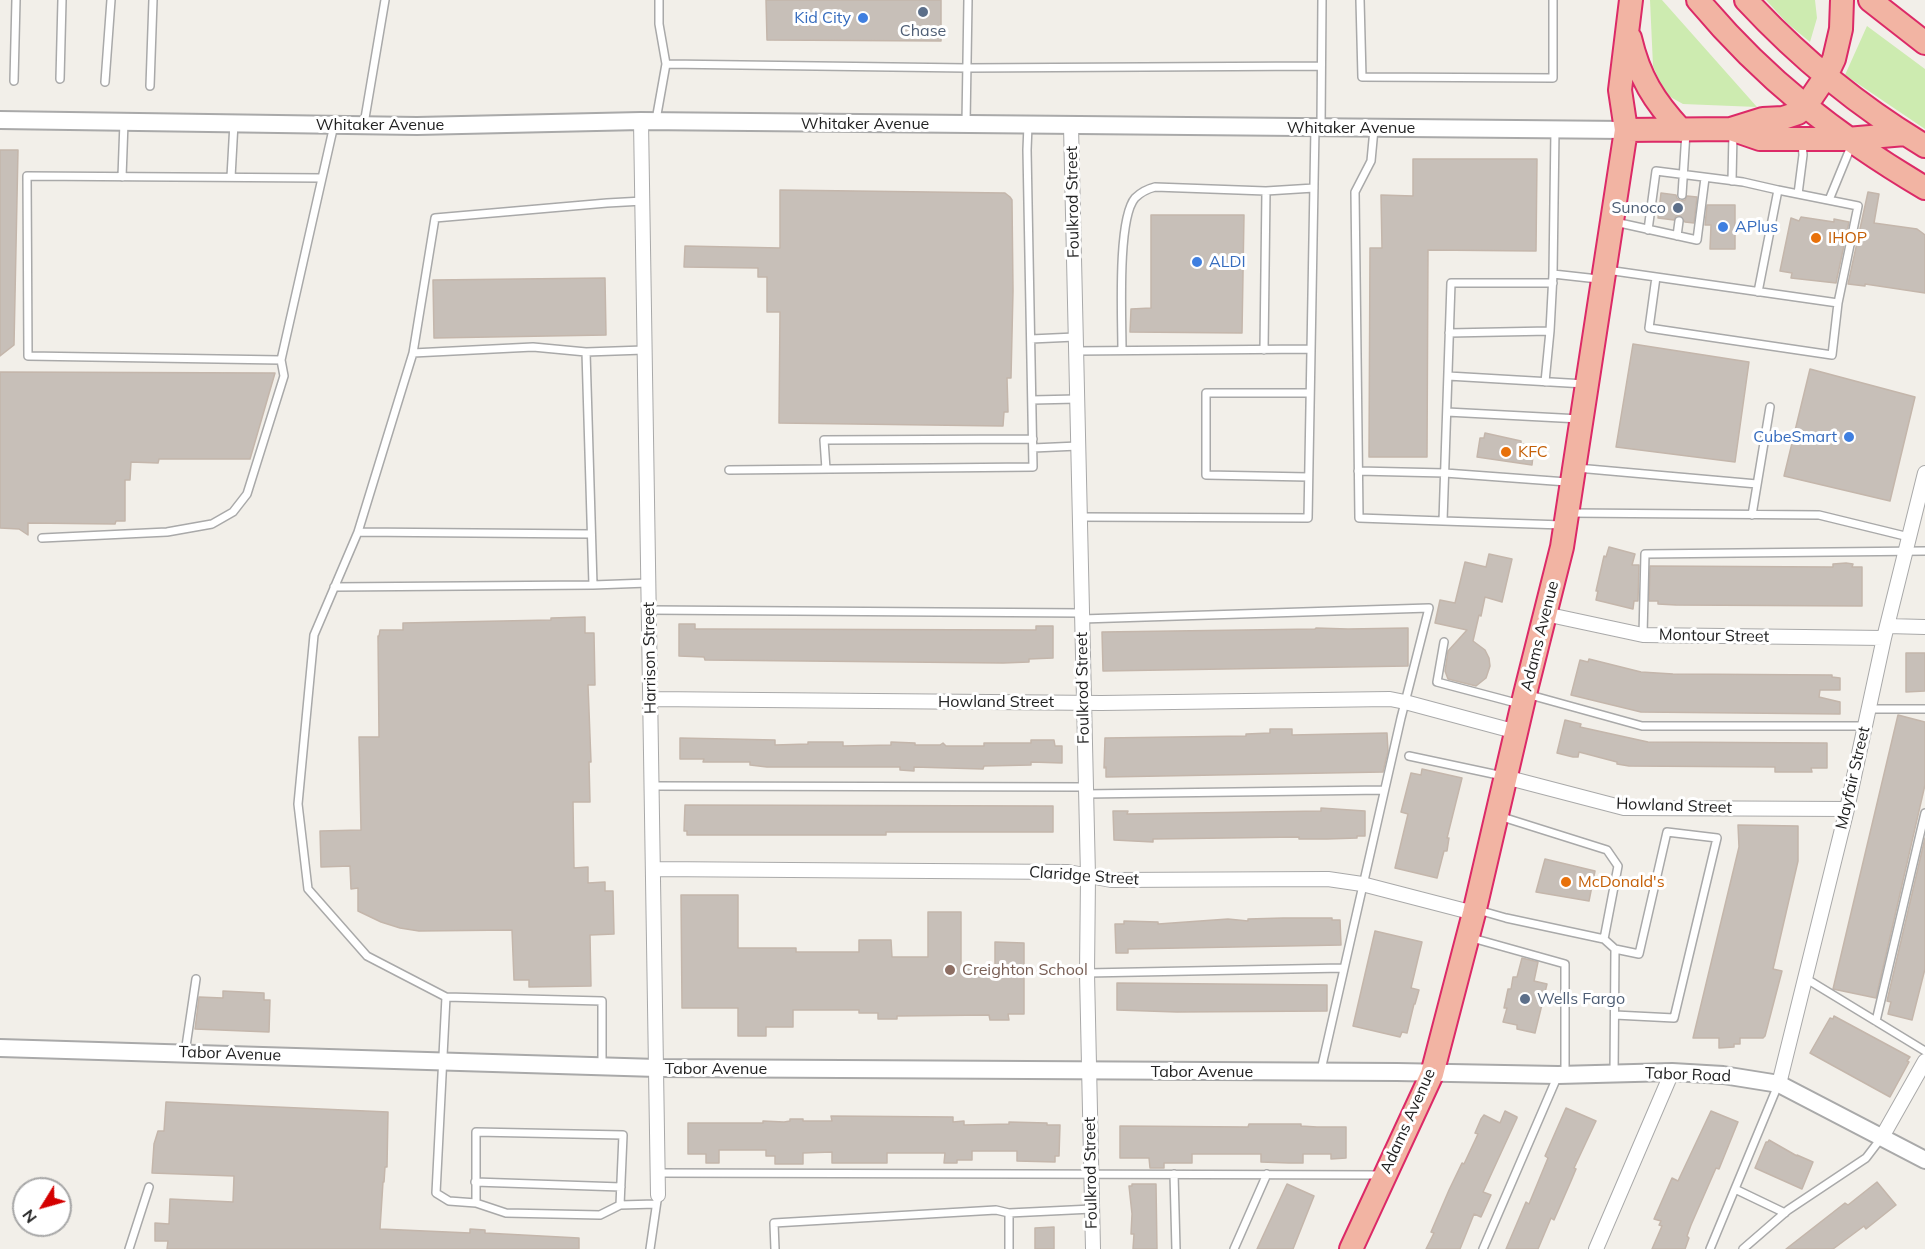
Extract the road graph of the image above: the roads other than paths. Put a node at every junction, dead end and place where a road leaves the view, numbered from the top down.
1 (16, 0) edge
2 (62, 0) edge
3 (111, 0) edge
4 (153, 0) edge
5 (386, 0) edge
6 (659, 0) edge
7 (968, 0) edge
8 (1322, 0) edge
9 (1360, 0) edge
10 (1553, 0) edge
11 (1631, 0) edge
12 (1698, 0) edge
13 (1746, 0) edge
14 (1842, 0) edge
15 (1870, 0) edge
16 (1627, 28) junction
17 (1925, 43) edge
18 (666, 64) junction
19 (1321, 66) junction
20 (967, 68) junction
21 (1826, 76) junction
22 (60, 79) dead end
23 (14, 81) dead end
24 (105, 82) dead end
25 (150, 86) dead end
26 (1805, 107) junction
27 (0, 120) edge
28 (124, 122) junction
29 (648, 122) junction
30 (234, 123) junction
31 (966, 124) junction
32 (334, 125) junction
33 (363, 125) junction
34 (1028, 125) junction
35 (1071, 126) junction
36 (1318, 128) junction
37 (1374, 128) junction
38 (1555, 130) junction
39 (1626, 130) junction
40 (1684, 130) junction
41 (1732, 130) junction
42 (1905, 134) junction
43 (1802, 139) junction
44 (1850, 141) junction
45 (1925, 146) edge
46 (1684, 175) junction
47 (122, 177) junction
48 (231, 177) junction
49 (322, 178) junction
50 (1705, 178) junction
51 (1732, 181) junction
52 (1314, 188) junction
53 (1925, 188) edge
54 (1778, 190) junction
55 (1266, 191) junction
56 (1798, 194) junction
57 (1682, 195) dead end
58 (1829, 200) junction
59 (642, 201) junction
60 (1612, 221) junction
61 (1679, 221) dead end
62 (1648, 230) junction
63 (1677, 236) junction
64 (1553, 274) junction
65 (1604, 275) junction
66 (1656, 277) junction
67 (1553, 284) junction
68 (1758, 292) junction
69 (1838, 303) junction
70 (1550, 331) junction
71 (1449, 333) junction
72 (1031, 339) junction
73 (1076, 344) junction
74 (645, 350) junction
75 (1122, 350) junction
76 (1264, 350) junction
77 (1311, 350) junction
78 (586, 352) junction
79 (413, 353) junction
80 (281, 360) junction
81 (1448, 376) junction
82 (1545, 382) junction
83 (1588, 384) junction
84 (1310, 393) junction
85 (1077, 399) junction
86 (1032, 400) junction
87 (1770, 407) dead end
88 (1447, 412) junction
89 (1582, 419) junction
90 (1033, 439) junction
91 (1078, 446) junction
92 (1033, 448) junction
93 (826, 469) junction
94 (729, 470) dead end
95 (1358, 471) junction
96 (1445, 472) junction
97 (1925, 472) edge
98 (1574, 476) junction
99 (1308, 477) junction
100 (1757, 484) junction
101 (1752, 515) junction
102 (1080, 517) junction
103 (1567, 519) junction
104 (1443, 521) junction
105 (358, 532) junction
106 (590, 534) junction
107 (42, 538) dead end
108 (1907, 544) junction
109 (1925, 551) edge
110 (648, 583) junction
111 (593, 585) junction
112 (334, 587) junction
113 (649, 610) junction
114 (1545, 614) junction
115 (1082, 616) junction
116 (1925, 627) edge
117 (1886, 632) junction
118 (1642, 635) junction
119 (1444, 642) dead end
120 (650, 699) junction
121 (1524, 699) junction
122 (1405, 702) junction
123 (1084, 703) junction
124 (1869, 709) junction
125 (1925, 709) edge
126 (1865, 726) junction
127 (1517, 732) junction
128 (1409, 756) dead end
129 (1505, 777) junction
130 (652, 786) junction
131 (1085, 790) junction
132 (1384, 790) junction
133 (1847, 809) junction
134 (1925, 813) edge
135 (1497, 816) junction
136 (653, 869) junction
137 (1088, 876) junction
138 (1362, 884) junction
139 (1475, 911) junction
140 (1468, 937) junction
141 (1604, 939) junction
142 (1615, 949) junction
143 (1343, 968) junction
144 (1087, 973) junction
145 (1805, 978) junction
146 (196, 980) dead end
147 (446, 997) junction
148 (1615, 1015) junction
149 (1876, 1021) junction
150 (0, 1048) edge
151 (1925, 1051) edge
152 (185, 1053) junction
153 (444, 1061) junction
154 (1925, 1061) edge
155 (602, 1067) junction
156 (657, 1068) junction
157 (1089, 1071) junction
158 (1672, 1072) junction
159 (1321, 1073) junction
160 (1431, 1074) junction
161 (1614, 1074) junction
162 (1562, 1075) junction
163 (1779, 1084) junction
164 (1882, 1137) junction
165 (1925, 1160) edge
166 (659, 1173) junction
167 (1092, 1174) junction
168 (1174, 1174) junction
169 (1267, 1174) junction
170 (1384, 1175) junction
171 (475, 1182) junction
172 (149, 1187) dead end
173 (621, 1187) junction
174 (1735, 1190) junction
175 (657, 1200) junction
176 (476, 1203) junction
177 (620, 1205) junction
178 (1092, 1209) junction
179 (1009, 1213) junction
180 (1785, 1213) junction
181 (129, 1249) edge
182 (650, 1249) edge
183 (775, 1249) edge
184 (1009, 1249) edge
185 (1093, 1249) edge
186 (1176, 1249) edge
187 (1234, 1249) edge
188 (1351, 1249) edge
189 (1483, 1249) edge
190 (1596, 1249) edge
191 (1710, 1249) edge
192 (1743, 1249) edge

1 - 23 lane
2 - 22 lane
3 - 24 lane
4 - 25 lane
5 - 33 lane
6 - 18 lane
7 - 20 lane
8 - 19 lane
9 - 10 lane
11 - 16 highway, Adams Avenue
12 - 26 highway
13 - 21 highway
14 - 21 highway
15 - 17 highway
16 - 39 highway, Adams Avenue
16 - 40 highway
18 - 20 lane
18 - 29 lane
19 - 20 lane
19 - 36 lane
20 - 31 lane
21 - 26 highway
21 - 42 highway
26 - 41 highway, Whitaker Avenue
26 - 44 highway
27 - 28 street, Whitaker Avenue
28 - 30 street, Whitaker Avenue
28 - 47 lane
29 - 31 street, Whitaker Avenue
29 - 33 street, Whitaker Avenue
29 - 59 street, Harrison Street
30 - 32 street, Whitaker Avenue
30 - 48 lane
31 - 34 street, Whitaker Avenue
32 - 33 street, Whitaker Avenue
32 - 49 lane
34 - 35 street, Whitaker Avenue
34 - 72 lane
35 - 36 street, Whitaker Avenue
35 - 73 street, Foulkrod Street
36 - 37 street, Whitaker Avenue
36 - 52 lane
37 - 38 street, Whitaker Avenue
37 - 95 lane
38 - 39 street, Whitaker Avenue
38 - 64 lane
39 - 40 highway, Whitaker Avenue
39 - 60 highway, Adams Avenue
40 - 41 highway, Whitaker Avenue
40 - 46 lane
41 - 43 highway, Whitaker Avenue
41 - 51 lane
42 - 44 highway, Whitaker Avenue
42 - 45 highway
43 - 44 highway, Whitaker Avenue
43 - 56 lane
44 - 53 highway
44 - 58 lane
46 - 50 lane
46 - 57 lane
46 - 62 lane
47 - 48 lane
47 - 80 lane
48 - 49 lane
49 - 80 lane
50 - 51 lane
50 - 63 lane
51 - 54 lane
52 - 55 lane
52 - 77 lane
54 - 56 lane
54 - 68 lane
55 - 75 lane
55 - 76 lane
56 - 58 lane
58 - 69 lane
59 - 74 street, Harrison Street
59 - 79 lane
60 - 62 lane
60 - 65 highway, Adams Avenue
61 - 63 lane
62 - 63 lane
64 - 65 lane
64 - 67 lane
65 - 66 lane
65 - 83 highway, Adams Avenue
66 - 68 lane
66 - 69 lane
67 - 70 lane
67 - 71 lane
68 - 69 lane
70 - 71 lane
70 - 82 lane
71 - 81 lane
72 - 73 lane
72 - 86 lane
73 - 75 lane
73 - 85 street, Foulkrod Street
74 - 78 lane
74 - 110 street, Harrison Street
75 - 76 lane
76 - 77 lane
77 - 84 lane
78 - 79 lane
78 - 106 lane
79 - 105 lane
80 - 107 lane
81 - 82 lane
81 - 88 lane
82 - 83 lane
83 - 89 highway, Adams Avenue
84 - 99 lane
84 - 99 lane
85 - 86 lane
85 - 91 street, Foulkrod Street
86 - 90 lane
87 - 100 lane
88 - 89 lane
88 - 96 lane
89 - 98 highway, Adams Avenue
90 - 92 lane
90 - 93 lane
91 - 92 lane
91 - 102 street, Foulkrod Street
92 - 93 lane
93 - 94 lane
95 - 96 lane
95 - 104 lane
96 - 98 lane
96 - 104 lane
97 - 108 street, Mayfair Street
98 - 100 lane
98 - 103 highway, Adams Avenue
99 - 102 lane
100 - 101 lane
101 - 103 lane
101 - 108 lane
102 - 115 street, Foulkrod Street
103 - 104 lane
103 - 114 highway, Adams Avenue
105 - 106 lane
105 - 112 lane
106 - 111 lane
108 - 109 lane
108 - 117 street, Mayfair Street
108 - 118 lane
110 - 111 lane
110 - 113 street, Harrison Street
111 - 112 lane
112 - 147 lane
113 - 115 lane
113 - 120 street, Harrison Street
114 - 118 street, Montour Street
114 - 121 highway, Adams Avenue
115 - 122 lane
115 - 123 street, Foulkrod Street
116 - 117 street, Montour Street
117 - 118 street, Montour Street
117 - 124 street, Mayfair Street
119 - 121 lane
120 - 123 street, Howland Street
120 - 130 street, Harrison Street
121 - 126 lane
121 - 127 highway, Adams Avenue
122 - 123 street, Howland Street
122 - 127 street, Howland Street
122 - 132 lane
123 - 131 street, Foulkrod Street
124 - 125 lane
124 - 126 street, Mayfair Street
126 - 133 street, Mayfair Street
127 - 129 highway, Adams Avenue
128 - 129 lane
129 - 133 street, Howland Street
129 - 135 highway, Adams Avenue
130 - 131 lane
130 - 136 street, Harrison Street
131 - 132 lane
131 - 137 street, Foulkrod Street
132 - 138 lane
133 - 145 street, Mayfair Street
134 - 149 lane
135 - 139 highway, Adams Avenue
135 - 141 lane
136 - 137 street, Claridge Street
136 - 156 street, Harrison Street
137 - 138 street, Claridge Street
137 - 144 street, Foulkrod Street
138 - 139 street, Claridge Street
138 - 143 lane
139 - 140 highway, Adams Avenue
139 - 141 lane
140 - 160 highway, Adams Avenue
140 - 162 lane
141 - 142 lane
142 - 148 lane
142 - 148 lane
143 - 144 lane
143 - 159 lane
144 - 157 street, Foulkrod Street
145 - 149 lane
145 - 163 street, Mayfair Street
146 - 152 lane
147 - 153 lane
147 - 155 lane
148 - 161 lane
149 - 151 lane
150 - 152 street, Tabor Avenue
152 - 153 street, Tabor Avenue
153 - 155 street, Tabor Avenue
153 - 176 lane
154 - 164 street
155 - 156 street, Tabor Avenue
156 - 157 street, Tabor Avenue
156 - 166 street, Harrison Street
157 - 159 street, Tabor Avenue
157 - 167 street, Foulkrod Street
158 - 161 street, Tabor Road
158 - 163 street, Tabor Road
158 - 190 street
159 - 160 street, Tabor Avenue
160 - 162 street, Tabor Road
160 - 170 highway, Adams Avenue
161 - 162 street, Tabor Road
162 - 189 lane
163 - 164 street, Tabor Road
163 - 174 lane
164 - 165 street, Tabor Road
164 - 180 lane
166 - 167 lane
166 - 175 street, Harrison Street
167 - 168 lane
167 - 178 street, Foulkrod Street
168 - 169 lane
168 - 186 lane
169 - 170 lane
169 - 187 lane
170 - 188 highway, Adams Avenue
171 - 173 lane
171 - 173 lane
171 - 176 lane
172 - 181 lane
173 - 177 lane
174 - 180 lane
174 - 191 lane
175 - 177 lane
175 - 182 lane
176 - 177 lane
178 - 179 lane
178 - 185 street, Foulkrod Street
179 - 183 lane
179 - 184 lane
180 - 192 lane

